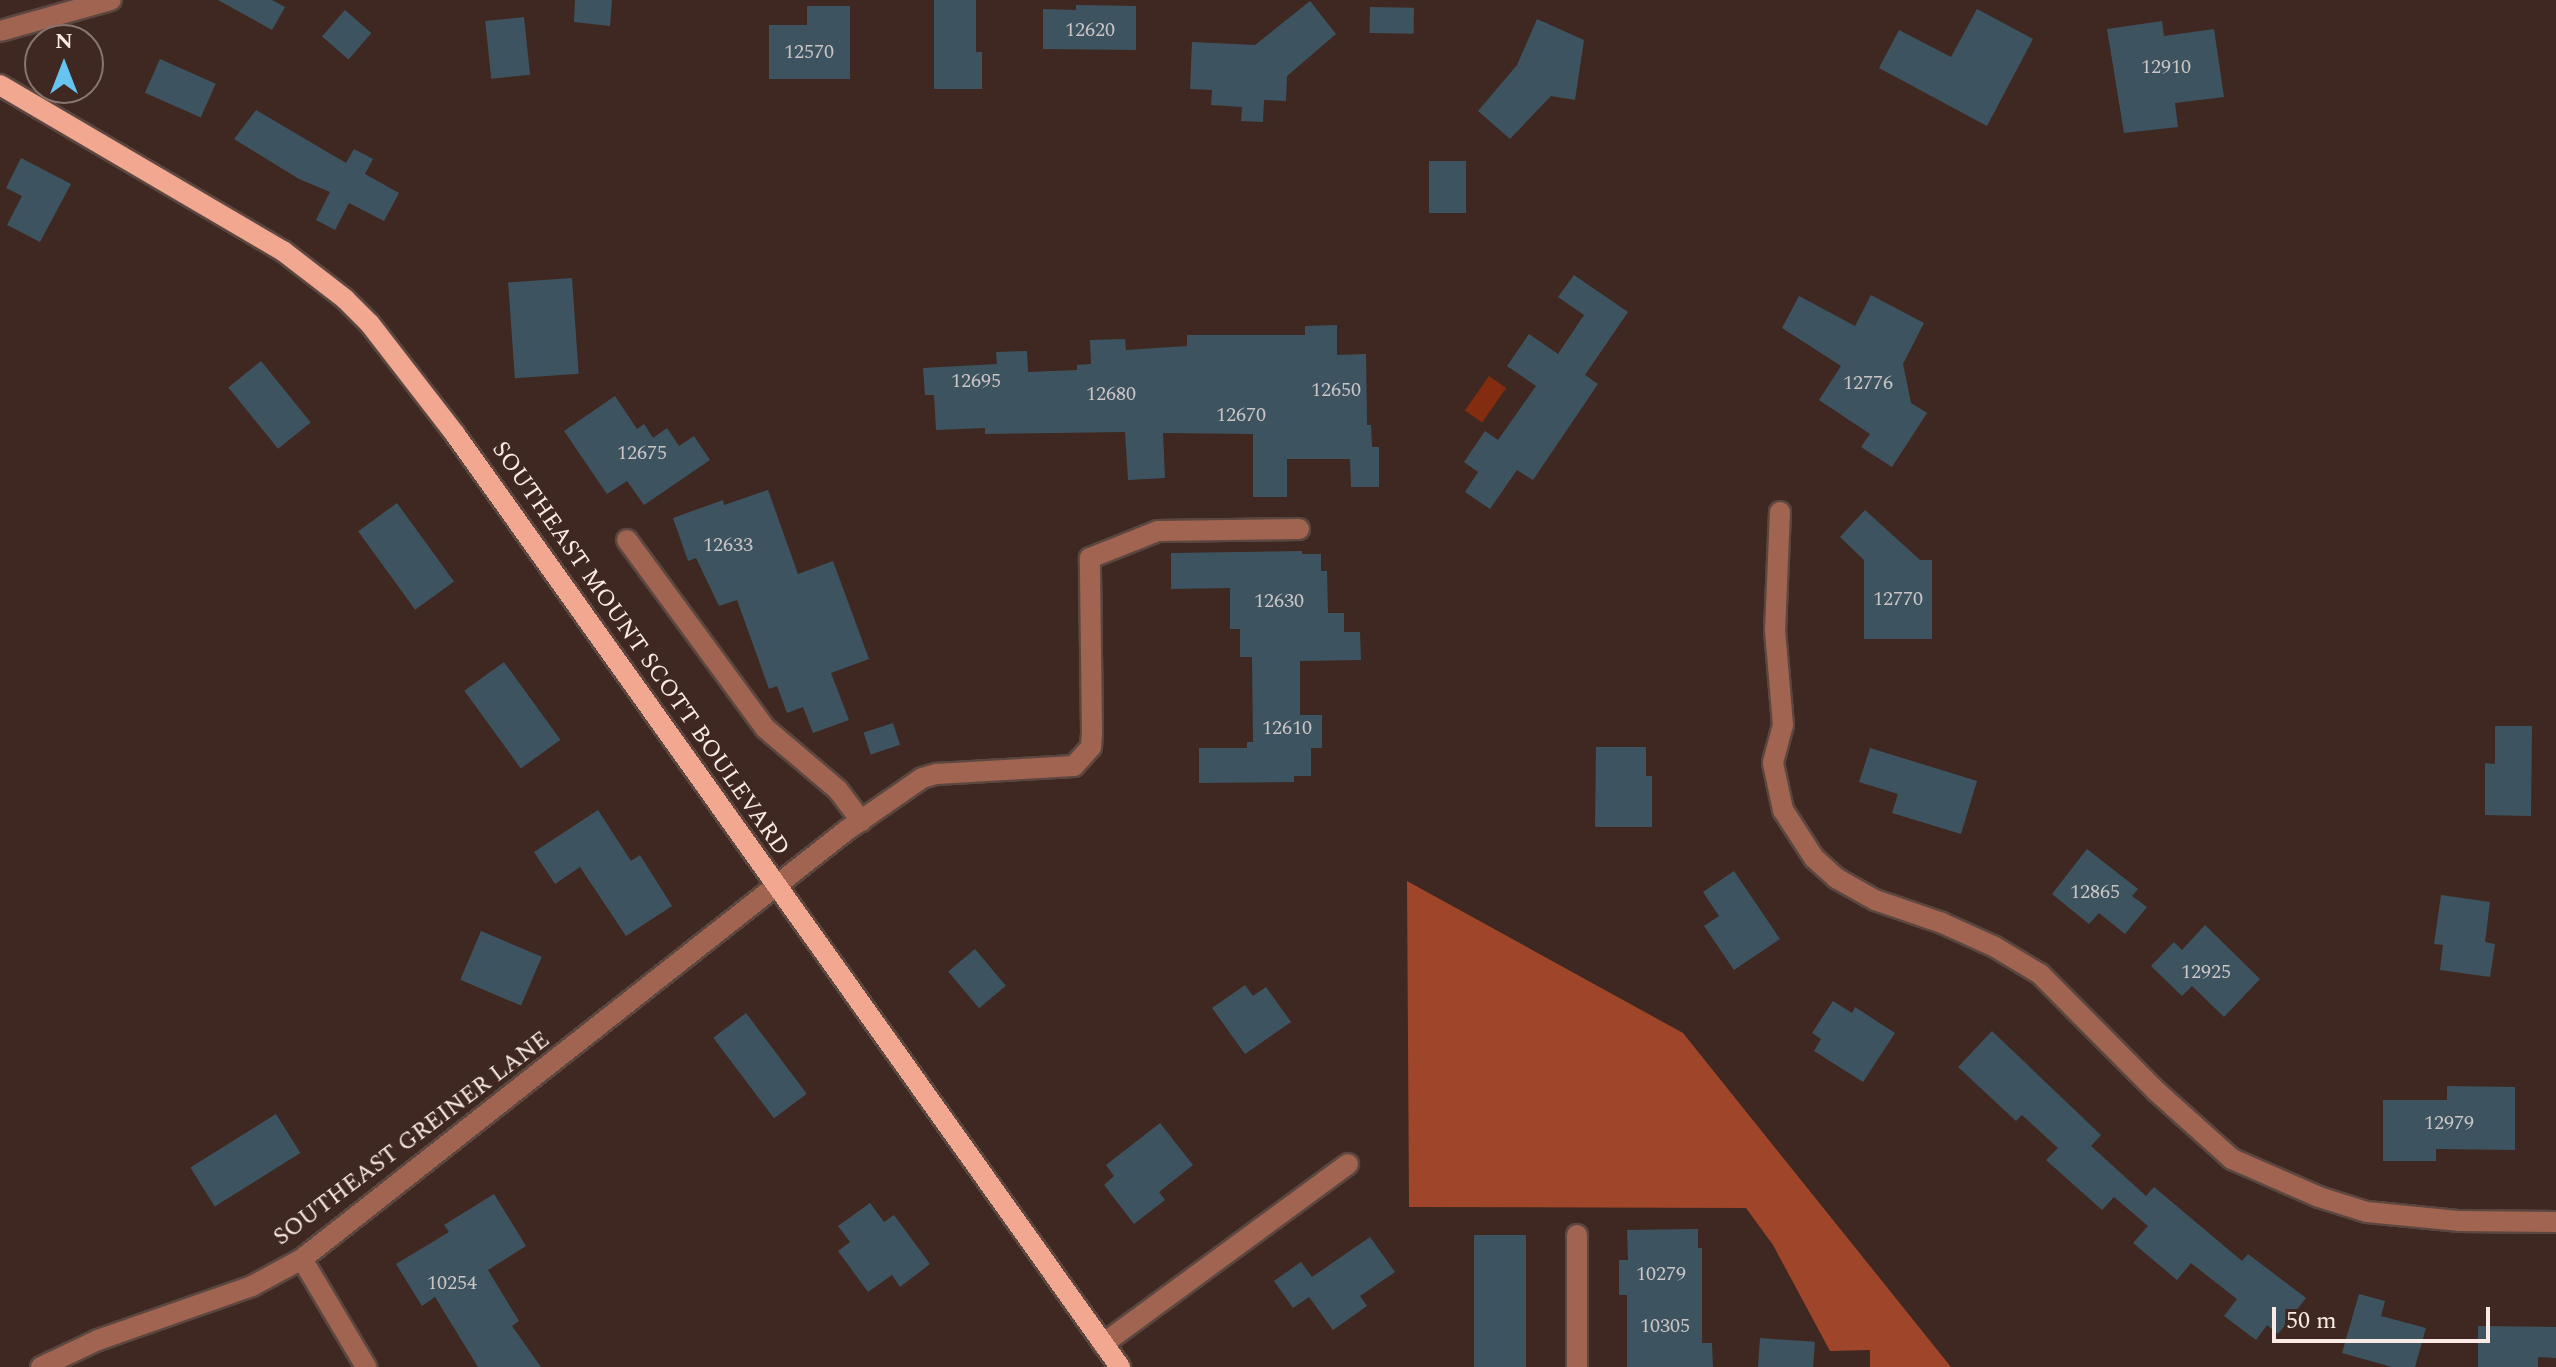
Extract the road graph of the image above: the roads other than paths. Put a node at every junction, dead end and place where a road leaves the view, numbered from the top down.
1 (111, 0) edge
2 (0, 31) edge
3 (0, 85) edge
4 (1780, 512) dead end
5 (1299, 529) dead end
6 (627, 540) dead end
7 (861, 821) junction
8 (777, 887) junction
9 (1348, 1164) dead end
10 (2556, 1222) edge
11 (1577, 1235) dead end
12 (302, 1259) junction
13 (1103, 1344) junction
14 (41, 1367) edge
15 (366, 1367) edge
16 (1120, 1367) edge
17 (1577, 1367) edge

1 - 2 street
3 - 8 main road, SOUTHEAST MOUNT SCOTT BOULEVARD
4 - 10 street
5 - 7 street, SOUTHEAST GREINER LANE
6 - 7 street
7 - 8 street, SOUTHEAST GREINER LANE
8 - 12 street, SOUTHEAST GREINER LANE
8 - 13 main road, SOUTHEAST MOUNT SCOTT BOULEVARD
9 - 13 street
11 - 17 street
12 - 14 street, SOUTHEAST GREINER LANE
12 - 15 street
13 - 16 main road, SOUTHEAST MOUNT SCOTT BOULEVARD

